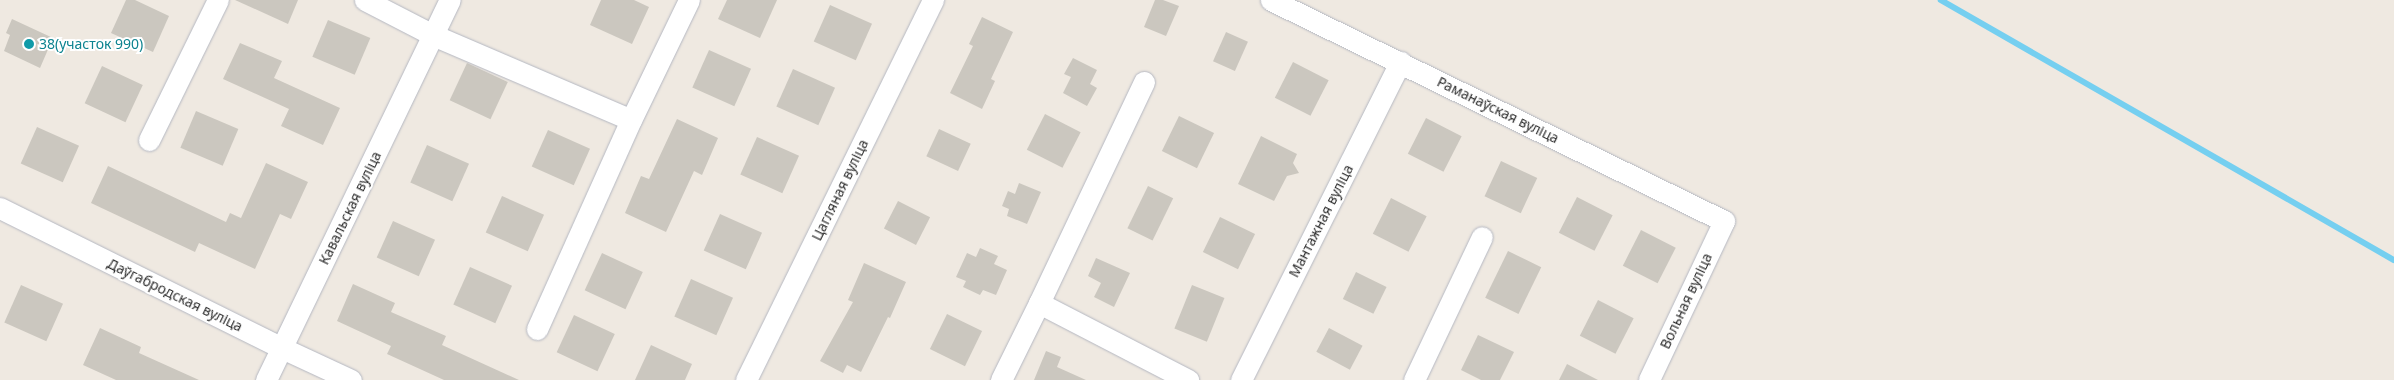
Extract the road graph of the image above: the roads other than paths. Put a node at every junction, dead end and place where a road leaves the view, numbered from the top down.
1 (218, 0) edge
2 (364, 0) edge
3 (450, 0) edge
4 (689, 0) edge
5 (933, 0) edge
6 (1271, 0) edge
7 (433, 35) junction
8 (1400, 62) junction
9 (1144, 82) dead end
10 (631, 120) junction
11 (149, 140) dead end
12 (0, 208) edge
13 (1724, 221) joint
14 (1482, 237) dead end
15 (1039, 304) junction
16 (537, 329) dead end
17 (282, 348) junction
18 (266, 380) edge
19 (351, 380) edge
20 (746, 380) edge
21 (1001, 380) edge
22 (1188, 380) edge
23 (1241, 380) edge
24 (1414, 380) edge
25 (1649, 380) edge

1 - 11 street
2 - 7 street
3 - 7 street, Кавальская вуліца
4 - 10 street
5 - 20 street, Цагляная вуліца
6 - 8 street, Раманаўская вуліца
7 - 10 street
7 - 17 street, Кавальская вуліца
8 - 13 street, Раманаўская вуліца
8 - 23 street, Мантажная вуліца
9 - 15 street
10 - 16 street
12 - 17 street, Даўгабродская вуліца
13 - 25 street, Вольная вуліца
14 - 24 street
15 - 21 street
15 - 22 street
17 - 18 street, Кавальская вуліца
17 - 19 street, Даўгабродская вуліца

